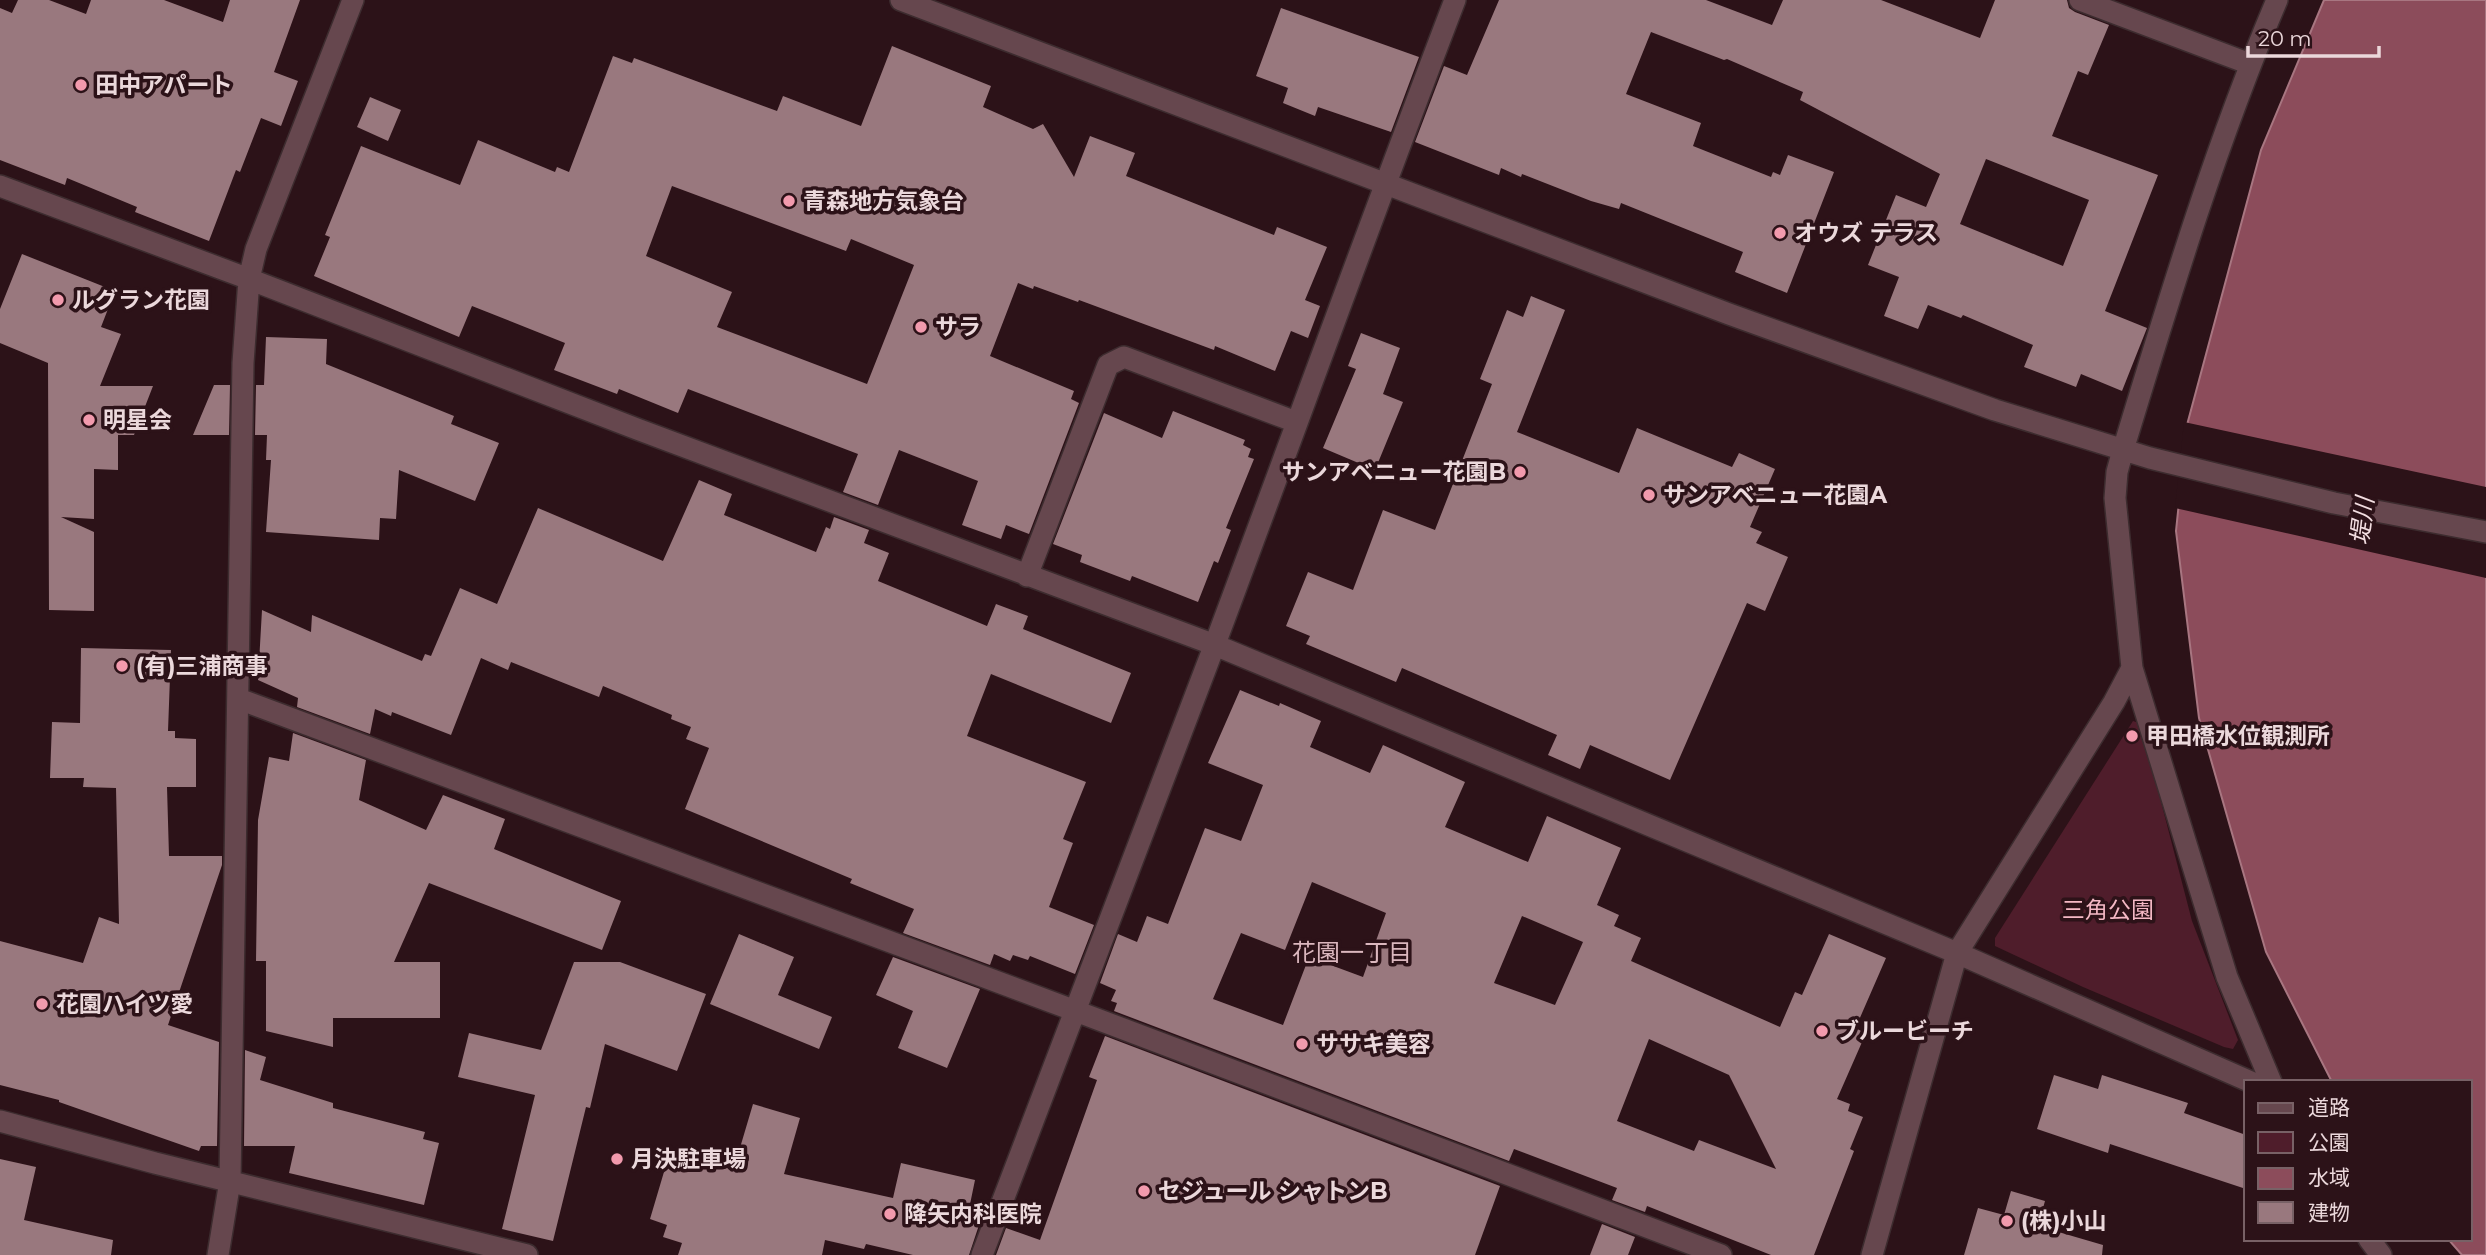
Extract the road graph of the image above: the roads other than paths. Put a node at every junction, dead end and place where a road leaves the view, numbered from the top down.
1 (353, 0) edge
2 (901, 0) edge
3 (1455, 0) edge
4 (2080, 0) edge
5 (2277, 0) edge
6 (2249, 64) junction
7 (1385, 182) junction
8 (0, 186) edge
9 (249, 279) junction
10 (1296, 422) junction
11 (2123, 450) junction
12 (2486, 532) edge
13 (1027, 576) junction
14 (1215, 645) junction
15 (2132, 668) junction
16 (239, 699) junction
17 (1957, 953) junction
18 (1073, 1010) junction
19 (2246, 1080) edge
20 (2270, 1080) edge
21 (0, 1121) edge
22 (230, 1181) junction
23 (218, 1255) edge
24 (527, 1255) edge
25 (982, 1255) edge
26 (1721, 1255) edge
27 (1872, 1255) edge

1 - 9 street
2 - 7 street
3 - 7 street
4 - 6 street
5 - 6 street
6 - 11 street
7 - 10 street
7 - 11 street
8 - 9 street
9 - 13 street
9 - 16 street
10 - 13 street
10 - 14 street
11 - 12 street
11 - 15 street
13 - 14 street
14 - 17 street
14 - 18 street
15 - 17 street
15 - 20 street
16 - 18 street
16 - 22 street
17 - 19 street
17 - 27 street
18 - 25 street
18 - 26 street
21 - 22 street
22 - 23 street
22 - 24 street

